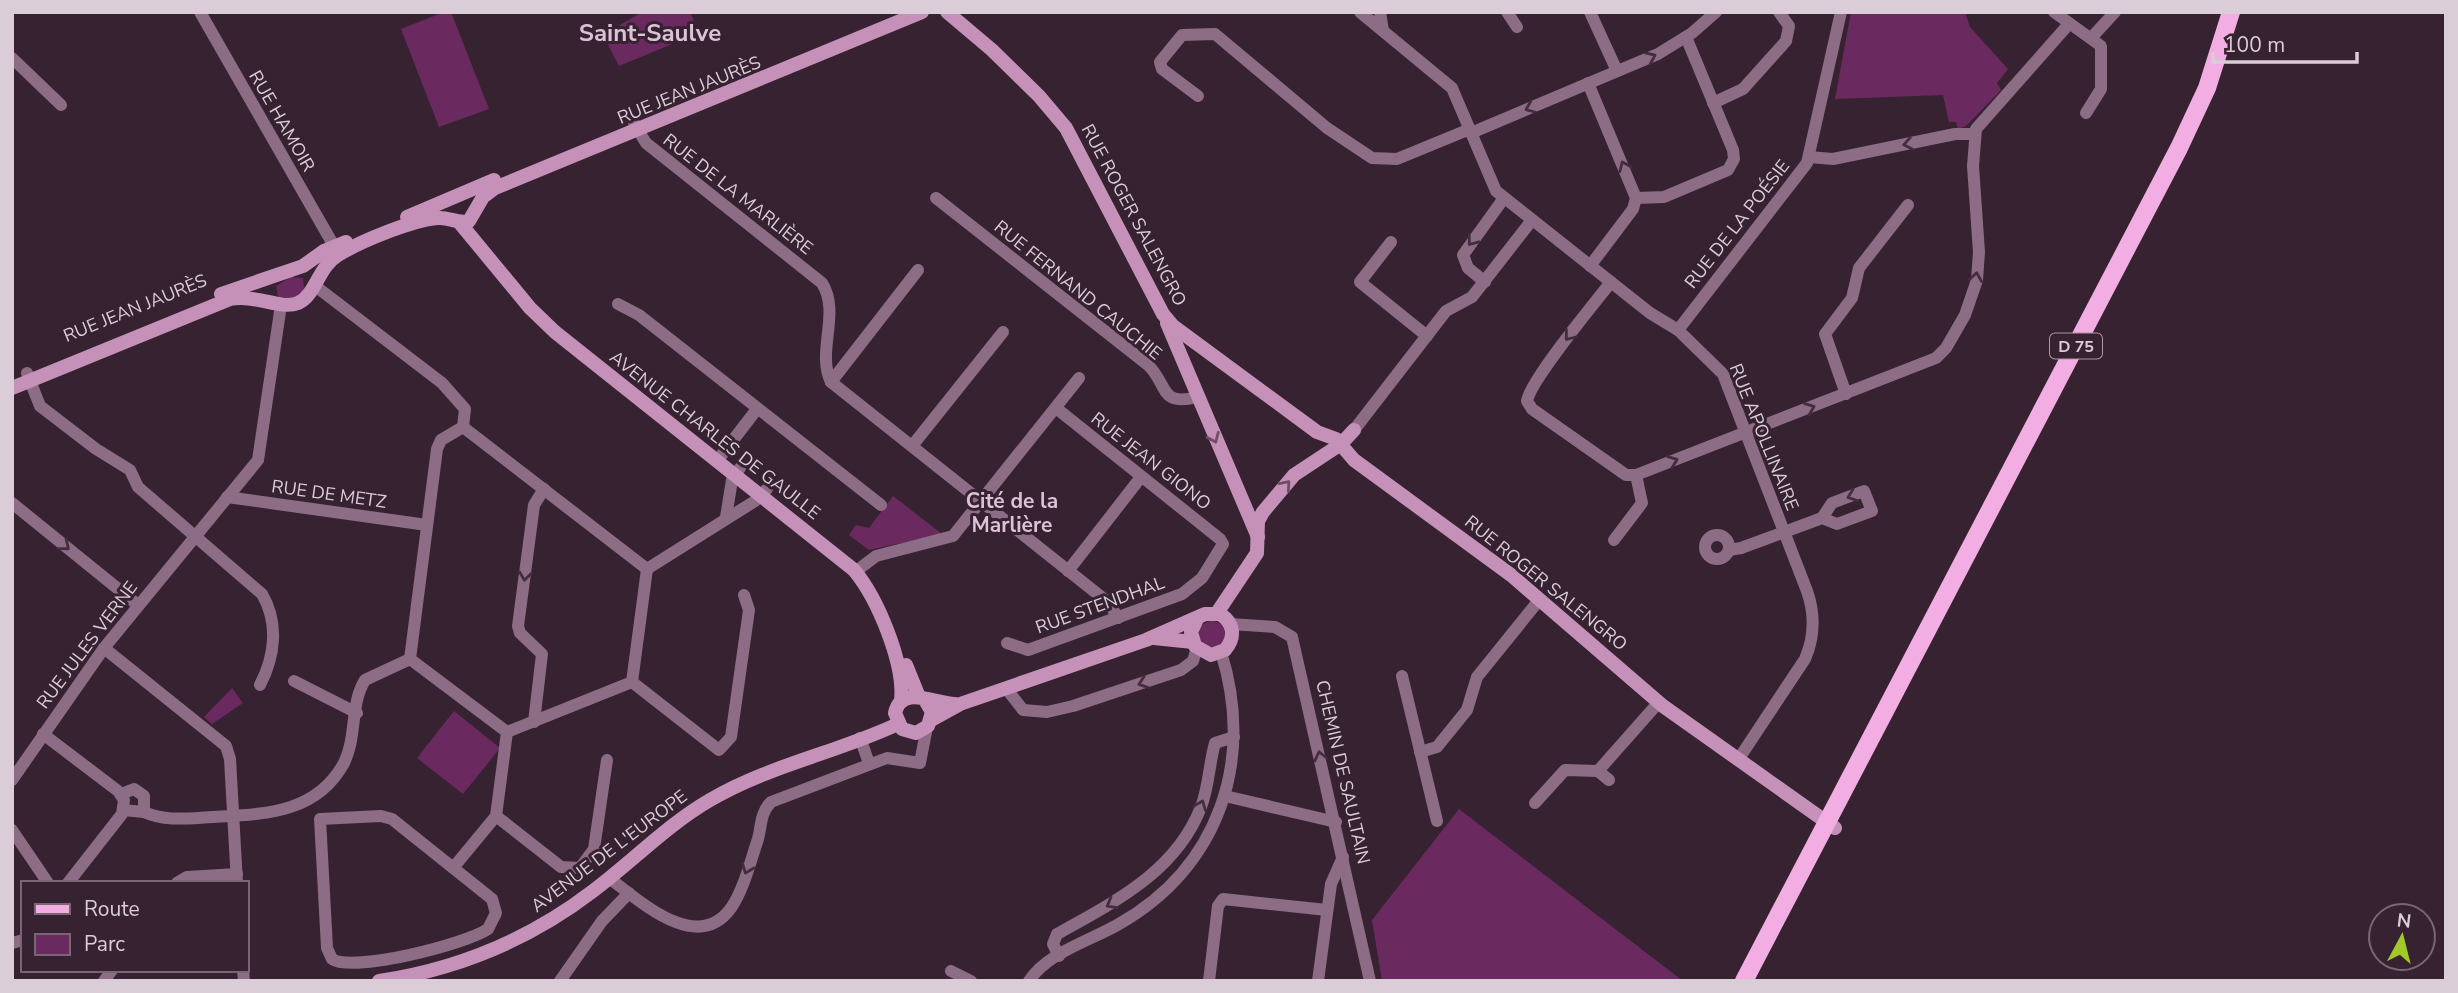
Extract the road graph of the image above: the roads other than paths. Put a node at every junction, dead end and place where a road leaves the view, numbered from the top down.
1 (200, 12) edge
2 (905, 12) edge
3 (922, 12) edge
4 (947, 12) edge
5 (1360, 12) edge
6 (1380, 12) edge
7 (1507, 12) edge
8 (1590, 12) edge
9 (1716, 12) edge
10 (1779, 12) edge
11 (1841, 12) edge
12 (2054, 12) edge
13 (2115, 12) edge
14 (2231, 12) edge
15 (961, 19) edge
16 (2068, 25) junction
17 (1517, 27) dead end
18 (1383, 31) junction
19 (1686, 37) junction
20 (2092, 37) junction
21 (12, 58) edge
22 (1617, 71) junction
23 (1588, 83) junction
24 (1198, 96) dead end
25 (1713, 103) junction
26 (61, 105) dead end
27 (2086, 113) dead end
28 (636, 127) junction
29 (1471, 131) junction
30 (1975, 134) junction
31 (1809, 157) junction
32 (457, 198) junction
33 (936, 198) dead end
34 (1504, 198) junction
35 (1636, 198) junction
36 (1908, 205) dead end
37 (475, 213) junction
38 (1532, 220) junction
39 (457, 221) junction
40 (1391, 242) dead end
41 (334, 246) junction
42 (1590, 265) junction
43 (296, 268) junction
44 (918, 270) dead end
45 (275, 277) junction
46 (1485, 282) junction
47 (1611, 282) junction
48 (314, 283) junction
49 (305, 298) junction
50 (337, 302) junction
51 (277, 303) junction
52 (618, 303) dead end
53 (1163, 314) junction
54 (1678, 330) junction
55 (1003, 332) dead end
56 (1427, 336) junction
57 (1194, 342) junction
58 (1180, 352) junction
59 (28, 377) junction
60 (12, 379) edge
61 (1079, 379) dead end
62 (831, 382) junction
63 (12, 388) edge
64 (1846, 394) junction
65 (1197, 397) junction
66 (1056, 408) junction
67 (757, 409) junction
68 (463, 427) junction
69 (1354, 430) junction
70 (1747, 433) junction
71 (1322, 434) junction
72 (1341, 444) junction
73 (912, 446) junction
74 (719, 457) junction
75 (1314, 461) junction
76 (737, 472) junction
77 (1636, 475) junction
78 (1142, 477) junction
79 (544, 489) junction
80 (764, 493) junction
81 (227, 498) junction
82 (982, 501) junction
83 (12, 503) edge
84 (881, 505) dead end
85 (1246, 508) junction
86 (1263, 512) junction
87 (726, 517) junction
88 (1822, 518) dead end
89 (427, 525) junction
90 (1784, 532) junction
91 (195, 536) junction
92 (1258, 537) junction
93 (1614, 540) dead end
94 (1223, 542) joint
95 (1729, 550) dead end
96 (647, 569) junction
97 (859, 569) junction
98 (1068, 571) junction
99 (744, 595) dead end
100 (1540, 599) junction
101 (138, 606) junction
102 (1217, 613) junction
103 (1198, 617) junction
104 (1118, 618) junction
105 (1230, 624) junction
106 (1146, 640) junction
107 (1007, 643) dead end
108 (1194, 645) junction
109 (104, 649) junction
110 (1221, 652) junction
111 (410, 659) junction
112 (1402, 676) dead end
113 (294, 681) dead end
114 (632, 682) junction
115 (260, 685) dead end
116 (1006, 688) junction
117 (922, 699) junction
118 (901, 701) junction
119 (1659, 702) junction
120 (960, 704) junction
121 (357, 713) junction
122 (534, 722) junction
123 (898, 724) junction
124 (929, 724) junction
125 (507, 732) junction
126 (43, 734) junction
127 (1234, 737) junction
128 (860, 738) junction
129 (1420, 752) junction
130 (607, 760) dead end
131 (1738, 760) junction
132 (869, 762) junction
133 (1598, 771) junction
134 (12, 780) edge
135 (1609, 780) dead end
136 (121, 794) junction
137 (1225, 796) junction
138 (304, 803) junction
139 (1535, 803) dead end
140 (123, 810) junction
141 (144, 812) junction
142 (233, 816) junction
143 (496, 816) junction
144 (320, 820) junction
145 (1437, 821) dead end
146 (1336, 822) junction
147 (1831, 824) junction
148 (12, 830) edge
149 (1343, 858) junction
150 (1165, 863) junction
151 (453, 868) junction
152 (1180, 877) junction
153 (237, 878) edge
154 (609, 878) junction
155 (47, 881) edge
156 (70, 881) edge
157 (180, 881) edge
158 (629, 893) junction
159 (1327, 910) junction
160 (1059, 956) junction
161 (379, 981) edge
162 (560, 981) edge
163 (1029, 981) edge
164 (1209, 981) edge
165 (1318, 981) edge
166 (1370, 981) edge
167 (1744, 981) edge
168 (1752, 981) edge

1 - 41 street, RUE HAMOIR
2 - 28 street, RUE JEAN JAURÈS
3 - 28 street, RUE JEAN JAURÈS
4 - 15 street, RUE ROGER SALENGRO
5 - 18 street, RUE APOLLINAIRE
6 - 18 street
7 - 17 street
8 - 22 street
9 - 19 street
10 - 25 street
11 - 31 street, RUE DE LA POÉSIE
12 - 16 street
13 - 20 street
14 - 147 main road, D 75
15 - 53 street, RUE ROGER SALENGRO
16 - 20 street
16 - 30 street
18 - 29 street, RUE APOLLINAIRE
22 -> 19 street
19 - 25 street
20 - 27 street
21 - 26 street
22 - 23 street
23 -> 29 street
35 -> 23 street
24 - 29 street
25 - 35 street
28 - 32 street, RUE JEAN JAURÈS
28 - 37 street, RUE JEAN JAURÈS
28 - 62 street, RUE DE LA MARLIÈRE
29 - 34 street, RUE APOLLINAIRE
30 -> 31 street
64 -> 30 street
31 - 54 street, RUE DE LA POÉSIE
32 - 37 street
32 - 39 street
32 - 41 street, RUE JEAN JAURÈS
33 - 65 street, RUE FERNAND CAUCHIE
34 - 38 street, RUE APOLLINAIRE
34 -> 46 street
35 - 42 street
36 - 64 street
37 - 39 street
37 - 74 street, AVENUE CHARLES DE GAULLE
38 - 42 street, RUE APOLLINAIRE
38 - 46 street
39 - 48 street
39 - 74 street, AVENUE CHARLES DE GAULLE
40 - 56 street
41 - 43 street, RUE JEAN JAURÈS
42 - 47 street, RUE APOLLINAIRE
43 - 45 street, RUE JEAN JAURÈS
43 - 48 street
44 - 62 street
45 - 51 street
45 - 59 street, RUE JEAN JAURÈS
46 - 56 street
47 - 54 street, RUE APOLLINAIRE
47 -> 77 street
48 - 49 street
48 - 50 street
49 - 50 street
49 - 51 street, RUE JEAN JAURÈS
50 - 68 street
51 - 59 street, RUE JEAN JAURÈS
51 - 81 street, RUE JULES VERNE
52 - 67 street
53 - 57 street, RUE ROGER SALENGRO
53 - 58 street
54 - 70 street, RUE APOLLINAIRE
55 - 73 street
56 - 69 street
57 - 58 street
57 - 71 street, RUE ROGER SALENGRO
58 - 65 street
59 - 60 street, RUE JEAN JAURÈS
59 - 63 street, RUE JEAN JAURÈS
59 - 91 street
61 - 66 street
62 - 73 street
70 -> 64 street
65 -> 85 street
66 - 78 street, RUE JEAN GIONO
66 - 82 street
67 - 74 street
67 - 84 street
68 - 79 street
68 - 89 street
69 - 71 street
69 - 72 street
77 -> 70 street
70 - 90 street, RUE APOLLINAIRE
71 - 72 street, RUE ROGER SALENGRO
71 - 75 street
72 - 75 street
72 - 100 street, RUE ROGER SALENGRO
73 - 82 street
74 - 76 street, AVENUE CHARLES DE GAULLE
86 -> 75 street
76 - 80 street, AVENUE CHARLES DE GAULLE
76 - 87 street
77 - 93 street
78 - 94 street, RUE JEAN GIONO
78 - 98 street
79 - 96 street
79 -> 122 street
80 - 87 street
80 - 97 street, AVENUE CHARLES DE GAULLE
81 - 89 street, RUE DE METZ
81 - 91 street, RUE JULES VERNE
82 - 97 street
82 - 98 street
83 -> 101 street
85 - 86 street
85 - 92 street
86 - 92 street
87 - 96 street
88 - 90 street
89 - 111 street
90 - 95 street
90 - 131 street, RUE APOLLINAIRE
91 - 101 street, RUE JULES VERNE
91 - 115 street
92 - 102 street
94 - 104 street, RUE STENDHAL
96 - 114 street
97 - 117 street, AVENUE CHARLES DE GAULLE
97 - 118 street, AVENUE CHARLES DE GAULLE
98 - 104 street
99 - 114 street
100 - 119 street, RUE ROGER SALENGRO
100 - 129 street
101 - 109 street, RUE JULES VERNE
102 - 103 street
102 - 105 street
103 - 106 street
103 - 108 street
104 - 107 street, RUE STENDHAL
105 - 110 street
146 -> 105 street, CHEMIN DE SAULTAIN
106 - 108 street
106 - 116 street
108 - 110 street
108 -> 116 street
109 - 126 street, RUE JULES VERNE
109 - 142 street
110 - 127 street
111 - 121 street
111 - 125 street
112 - 129 street
113 - 121 street
114 - 122 street
116 - 120 street
117 - 118 street
117 - 120 street
117 - 124 street
118 - 123 street
119 - 131 street, RUE ROGER SALENGRO
119 - 133 street
120 - 124 street
121 - 138 street
122 - 125 street
123 - 124 street
123 - 128 street, AVENUE DE L'EUROPE
124 - 132 street
125 - 143 street
126 - 134 street, RUE JULES VERNE
126 - 136 street
127 - 137 street
150 -> 127 street
128 - 132 street
128 - 154 street, AVENUE DE L'EUROPE
129 - 145 street
130 - 143 street
131 - 147 street, RUE ROGER SALENGRO
132 -> 158 street
133 - 135 street
133 - 139 street
136 - 140 street
136 - 141 street
137 - 146 street
137 - 152 street
138 - 142 street
138 - 144 street
140 - 141 street
140 - 156 street
141 - 142 street
142 - 153 street
143 - 151 street
144 - 151 street
144 - 151 street
146 - 149 street, CHEMIN DE SAULTAIN
147 - 167 main road, D 75
147 - 168 main road, D 75
148 - 155 street
149 - 159 street
149 - 166 street, CHEMIN DE SAULTAIN
150 - 152 street
150 -> 160 street
152 - 160 street
153 - 157 street
154 - 158 street
154 - 161 street, AVENUE DE L'EUROPE
158 - 162 street
159 - 164 street
159 - 165 street
160 - 163 street

